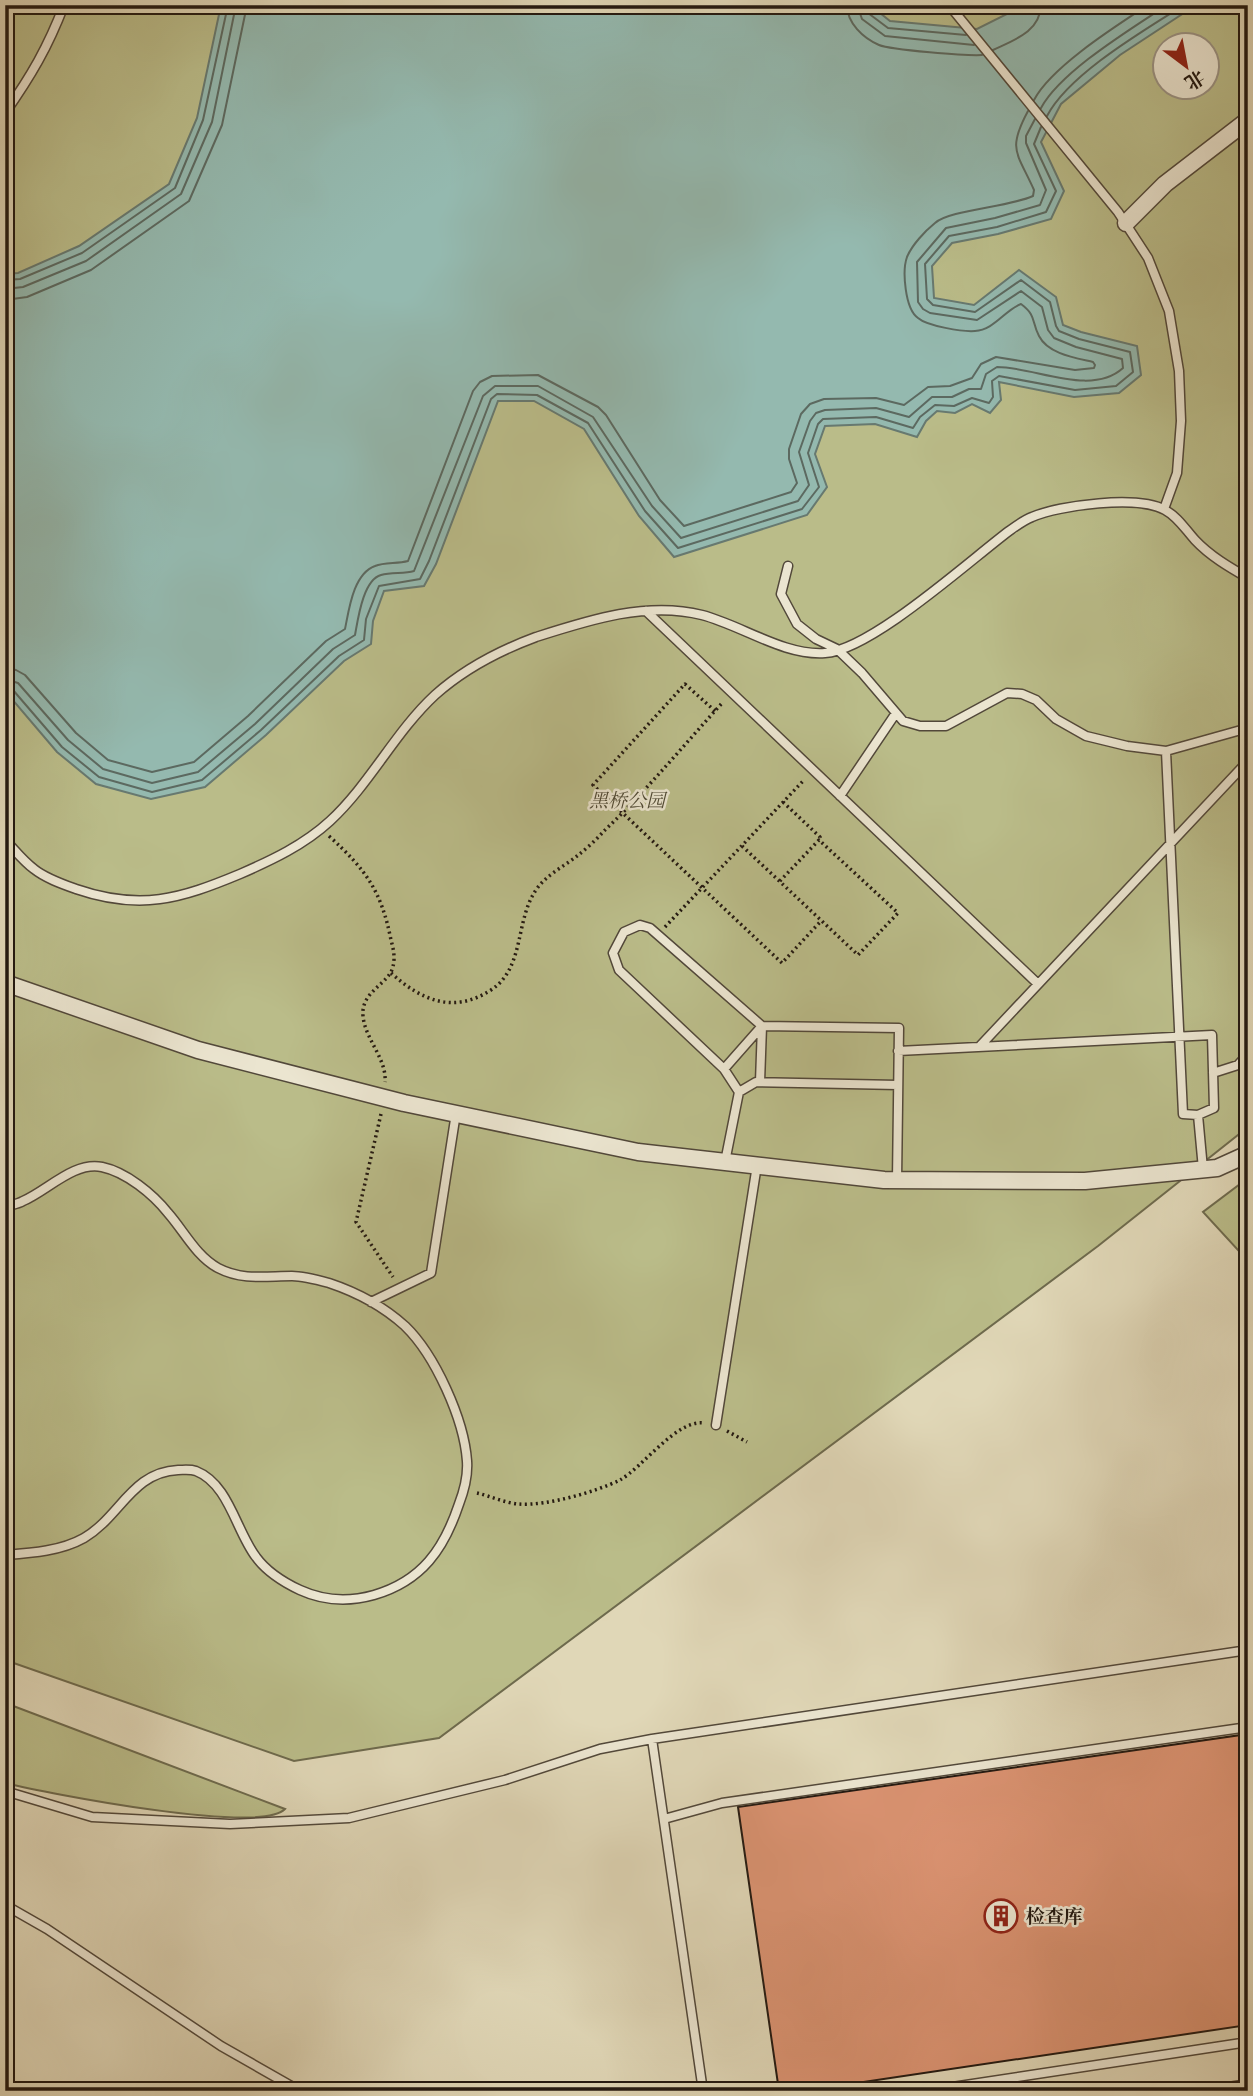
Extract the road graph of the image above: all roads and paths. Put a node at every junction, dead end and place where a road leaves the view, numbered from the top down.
1 (64, 5) edge
2 (949, 5) edge
3 (5, 113) edge
4 (1248, 120) edge
5 (1126, 223) junction
6 (1164, 509) junction
7 (788, 566) dead end
8 (1248, 578) edge
9 (646, 611) junction
10 (837, 649) junction
11 (732, 693) junction
12 (715, 711) junction
13 (896, 713) junction
14 (1248, 731) edge
15 (1166, 751) junction
16 (1248, 761) edge
17 (813, 770) junction
18 (839, 796) junction
19 (783, 802) junction
20 (623, 812) junction
21 (321, 828) junction
22 (5, 840) edge
23 (819, 840) junction
24 (1171, 843) junction
25 (742, 846) junction
26 (779, 882) junction
27 (703, 888) junction
28 (821, 921) junction
29 (659, 934) junction
30 (390, 973) junction
31 (5, 983) edge
32 (1038, 984) junction
33 (762, 1026) junction
34 (1180, 1036) junction
35 (980, 1046) junction
36 (898, 1051) junction
37 (1248, 1054) edge
38 (724, 1069) junction
39 (1213, 1073) junction
40 (760, 1082) junction
41 (898, 1085) junction
42 (739, 1092) junction
43 (384, 1098) junction
44 (456, 1113) junction
45 (1198, 1115) junction
46 (1248, 1154) edge
47 (725, 1162) junction
48 (757, 1165) junction
49 (1203, 1169) junction
50 (897, 1180) junction
51 (5, 1207) edge
52 (400, 1288) junction
53 (371, 1302) junction
54 (716, 1424) junction
55 (747, 1442) dead end
56 (464, 1489) junction
57 (5, 1555) edge
58 (1248, 1650) edge
59 (1248, 1727) edge
60 (652, 1739) junction
61 (5, 1791) edge
62 (664, 1819) junction
63 (5, 1906) edge
64 (1248, 2042) edge
65 (1248, 2084) edge
66 (300, 2091) edge
67 (703, 2091) edge
68 (926, 2091) edge
69 (1203, 2091) edge

1 - 3 lane
2 - 5 lane
4 - 5 street
5 - 6 lane
6 - 8 lane
6 - 10 lane
7 - 10 lane
9 - 10 lane
9 - 11 lane
9 - 21 lane
10 - 13 lane
11 - 12 path
11 - 17 lane
12 - 20 path
12 - 20 path
13 - 15 lane
13 - 18 lane
14 - 15 lane
15 - 24 lane
16 - 24 lane
17 - 18 lane
17 - 19 path
18 - 32 lane
19 - 23 path
19 - 25 path
20 - 27 path
20 - 30 path
21 - 22 lane
21 - 30 path
23 - 26 path
23 - 28 path
24 - 32 lane
24 - 34 lane
25 - 26 path
25 - 27 path
26 - 28 path
27 - 28 path
27 - 29 path
29 - 33 lane
29 - 38 lane
30 - 43 path
31 - 43 street
32 - 35 lane
33 - 36 lane
33 - 38 lane
33 - 40 lane
34 - 35 lane
34 - 39 lane
34 - 45 lane
35 - 36 lane
36 - 41 lane
37 - 39 lane
38 - 42 lane
39 - 45 lane
40 - 41 lane
40 - 42 lane
41 - 50 lane
42 - 47 lane
43 - 44 street
43 - 52 path
44 - 47 street
44 - 52 lane
45 - 49 lane
46 - 49 street
47 - 48 street
48 - 50 street
48 - 54 lane
49 - 50 street
51 - 53 lane
52 - 53 lane
53 - 56 lane
54 - 55 path
54 - 56 path
56 - 57 lane
58 - 60 lane
59 - 62 lane
60 - 61 lane
60 - 62 lane
62 - 67 lane
63 - 66 lane
64 - 68 lane
65 - 69 lane

